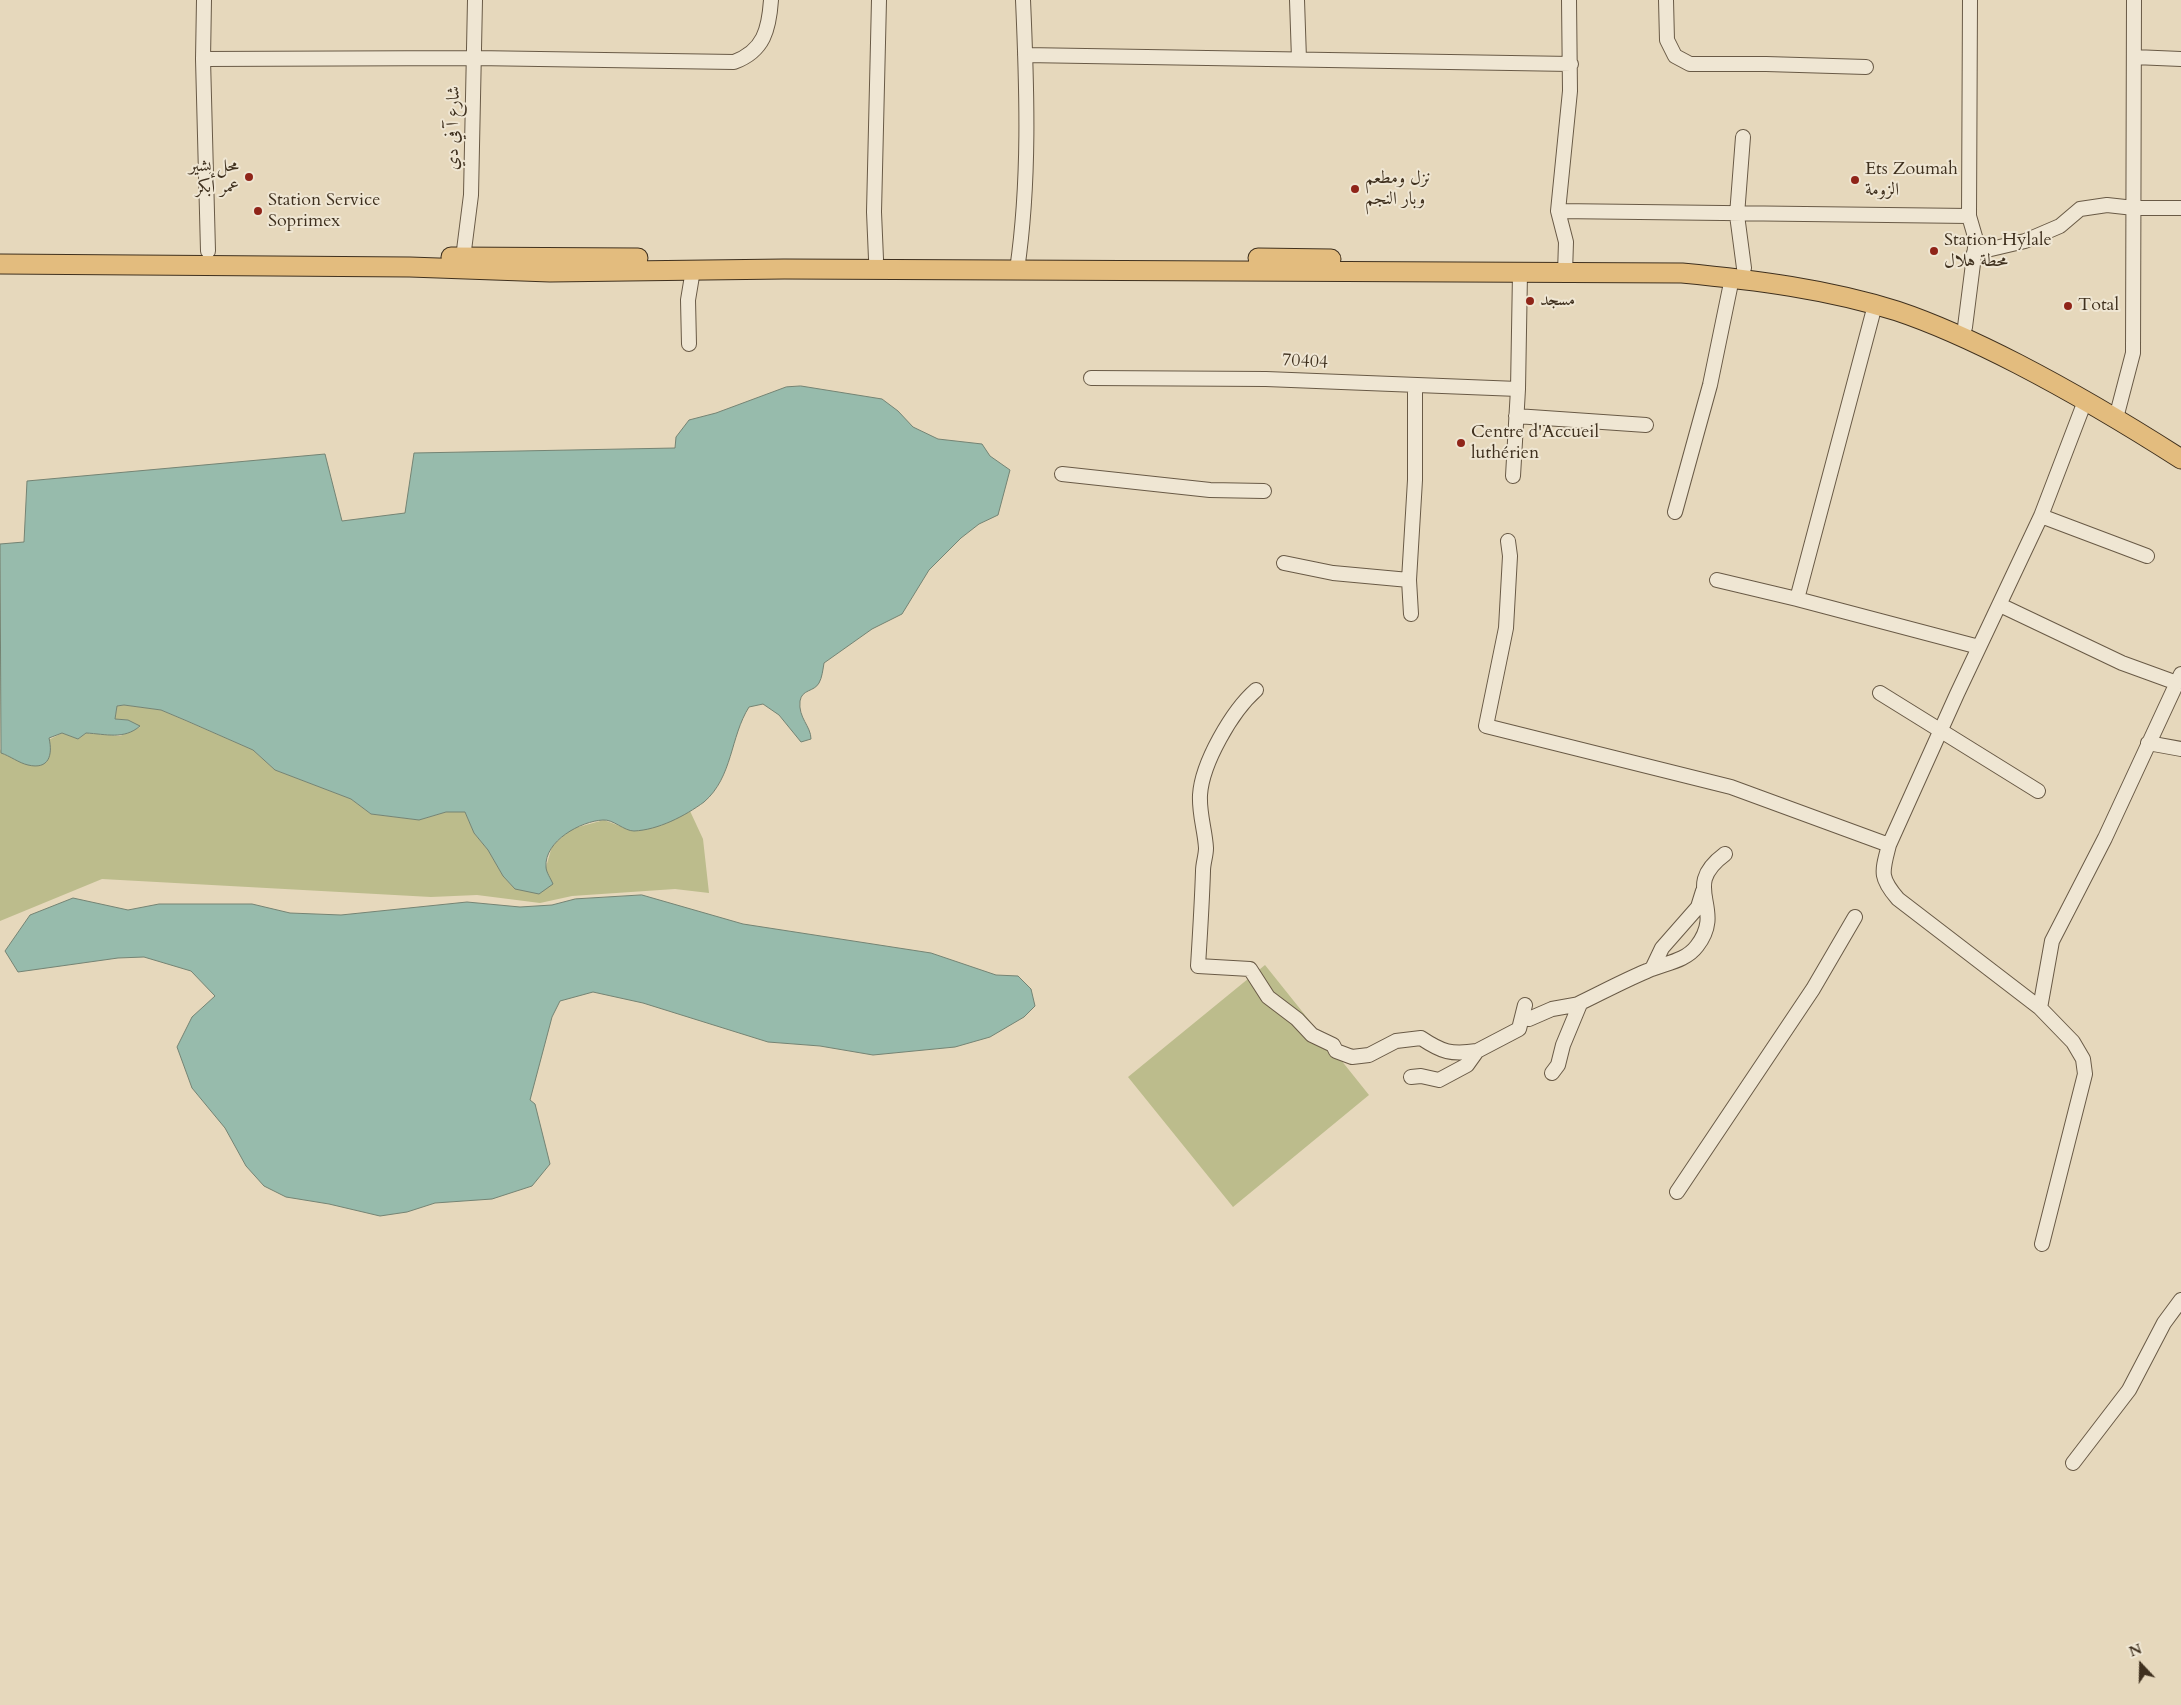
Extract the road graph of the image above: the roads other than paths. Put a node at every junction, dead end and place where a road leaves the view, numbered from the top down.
1 (204, 0) edge
2 (475, 0) edge
3 (772, 0) edge
4 (879, 0) edge
5 (1023, 0) edge
6 (1297, 0) edge
7 (1569, 0) edge
8 (1666, 0) edge
9 (1970, 0) edge
10 (2134, 0) edge
11 (1025, 55) junction
12 (2134, 57) junction
13 (475, 58) junction
14 (203, 59) junction
15 (1299, 59) junction
16 (2181, 59) edge
17 (1571, 64) junction
18 (1866, 66) dead end
19 (1743, 137) dead end
20 (2134, 208) junction
21 (2181, 208) edge
22 (1558, 211) junction
23 (1737, 215) junction
24 (1969, 216) junction
25 (208, 251) junction
26 (0, 254) edge
27 (1974, 254) junction
28 (876, 259) junction
29 (0, 264) edge
30 (462, 264) junction
31 (1018, 264) junction
32 (1565, 267) junction
33 (693, 270) junction
34 (1520, 273) junction
35 (1738, 273) junction
36 (1875, 305) junction
37 (1963, 332) junction
38 (690, 344) dead end
39 (1091, 378) dead end
40 (1415, 386) junction
41 (1518, 389) junction
42 (2085, 401) junction
43 (2118, 413) junction
44 (1516, 416) junction
45 (1646, 425) dead end
46 (2181, 450) edge
47 (1062, 474) dead end
48 (1513, 476) dead end
49 (1264, 491) dead end
50 (1675, 512) dead end
51 (2041, 516) junction
52 (1508, 541) dead end
53 (2148, 556) dead end
54 (1284, 563) dead end
55 (1409, 580) junction
56 (1717, 580) dead end
57 (1796, 599) junction
58 (2000, 605) junction
59 (1411, 614) dead end
60 (1979, 647) junction
61 (2179, 678) edge
62 (1256, 690) dead end
63 (1880, 693) dead end
64 (1940, 731) junction
65 (2148, 743) junction
66 (2181, 749) edge
67 (2038, 791) dead end
68 (1888, 845) junction
69 (1725, 854) dead end
70 (1704, 890) junction
71 (1854, 917) dead end
72 (1652, 969) junction
73 (1578, 1004) junction
74 (2040, 1008) junction
75 (1477, 1051) junction
76 (1552, 1073) dead end
77 (1411, 1077) dead end
78 (1677, 1192) dead end
79 (2042, 1244) dead end
80 (2181, 1300) edge
81 (2073, 1463) dead end

1 - 14 street
2 - 13 street, شارع آ في دي
3 - 13 street
4 - 28 street
5 - 11 street
6 - 15 street
7 - 17 street
8 - 18 street
9 - 24 street
10 - 12 street
11 - 15 street
11 - 31 street
12 - 16 street
12 - 20 street
13 - 14 street
13 - 30 street, شارع آ في دي
14 - 25 street
15 - 17 street
17 - 22 street
19 - 23 street
20 - 21 street
20 - 27 street
20 - 43 street
22 - 23 street
22 - 32 street
23 - 24 street
23 - 35 street
24 - 27 street
25 - 26 main road
25 - 30 main road
27 - 37 street
28 - 30 main road
28 - 31 main road
29 - 30 main road
30 - 33 main road
31 - 32 main road
31 - 33 main road
31 - 34 main road
32 - 34 main road
32 - 35 main road
33 - 38 street
34 - 41 street
35 - 36 main road
35 - 37 main road
35 - 50 street
36 - 37 main road
36 - 57 street
37 - 42 main road
37 - 43 main road
39 - 40 street, 70404
40 - 41 street, 70404
40 - 55 street
41 - 44 street
42 - 43 main road
42 - 51 street
43 - 46 main road
44 - 45 street
44 - 48 street
47 - 49 street
51 - 53 street
51 - 58 street
52 - 68 street
54 - 55 street
55 - 59 street
56 - 57 street
57 - 60 street
58 - 60 street
58 - 61 street
60 - 64 street
61 - 65 street
62 - 75 street
63 - 64 street
64 - 67 street
64 - 68 street
65 - 66 street
65 - 74 street
68 - 74 street
69 - 70 street
70 - 72 street
70 - 72 street
71 - 78 street
72 - 73 street
73 - 75 street
73 - 76 street
74 - 79 street
75 - 77 street
80 - 81 street

